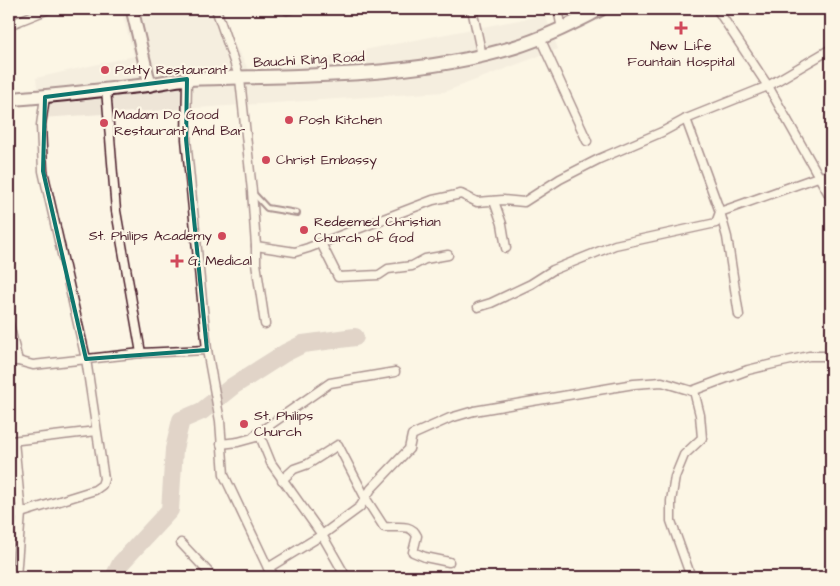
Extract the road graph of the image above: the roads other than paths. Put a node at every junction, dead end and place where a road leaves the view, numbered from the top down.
1 (49, 9) edge
2 (132, 9) edge
3 (216, 9) edge
4 (472, 9) edge
5 (558, 9) edge
6 (601, 9) edge
7 (718, 9) edge
8 (9, 25) edge
9 (562, 29) junction
10 (540, 38) junction
11 (831, 49) edge
12 (482, 56) junction
13 (240, 78) junction
14 (187, 79) junction
15 (150, 85) junction
16 (768, 86) junction
17 (106, 89) junction
18 (46, 97) junction
19 (9, 98) edge
20 (686, 119) junction
21 (587, 141) dead end
22 (831, 175) edge
23 (818, 177) junction
24 (252, 191) junction
25 (831, 198) edge
26 (494, 201) junction
27 (720, 212) junction
28 (296, 214) dead end
29 (321, 243) junction
30 (256, 246) junction
31 (506, 248) dead end
32 (448, 255) dead end
33 (478, 307) dead end
34 (739, 315) dead end
35 (9, 324) edge
36 (265, 324) dead end
37 (207, 350) junction
38 (140, 353) junction
39 (831, 356) edge
40 (86, 359) junction
41 (18, 361) junction
42 (9, 362) edge
43 (395, 372) dead end
44 (692, 391) junction
45 (96, 431) junction
46 (250, 438) junction
47 (11, 441) edge
48 (221, 444) junction
49 (282, 480) junction
50 (366, 500) junction
51 (20, 514) junction
52 (9, 516) edge
53 (322, 535) junction
54 (182, 543) dead end
55 (448, 562) dead end
56 (268, 568) junction
57 (16, 577) edge
58 (213, 577) edge
59 (276, 577) edge
60 (346, 577) edge
61 (692, 577) edge

1 - 8 street
2 - 15 street
3 - 13 street
4 - 12 street
5 - 9 street
6 - 9 main road, Bauchi Ring Road
7 - 16 street
9 - 10 main road, Bauchi Ring Road
10 - 12 main road, Bauchi Ring Road
10 - 21 street
11 - 16 street
12 - 13 main road, Bauchi Ring Road
13 - 14 main road, Bauchi Ring Road
13 - 24 street
14 - 15 main road, Bauchi Ring Road
14 - 37 street
15 - 17 main road, Bauchi Ring Road
16 - 20 street
16 - 23 street
17 - 18 main road, Bauchi Ring Road
17 - 38 street
18 - 19 main road, Bauchi Ring Road
18 - 40 street
20 - 26 street
20 - 27 street
22 - 23 street
23 - 25 street
23 - 27 street
24 - 28 lane
24 - 30 street
26 - 29 street
26 - 31 street
27 - 33 street
27 - 34 street
29 - 30 street
29 - 32 street
30 - 36 street
35 - 41 street
37 - 38 street
37 - 48 street
38 - 40 street
39 - 44 street
40 - 41 street
40 - 45 street
41 - 42 street
43 - 46 street
44 - 50 street
44 - 61 street
45 - 47 street
45 - 51 street
46 - 48 street
46 - 49 street
47 - 51 street
48 - 56 street
49 - 50 street
49 - 53 street
50 - 53 street
50 - 55 street
51 - 52 street
51 - 57 street
53 - 56 street
53 - 60 street
54 - 58 street
56 - 59 street

